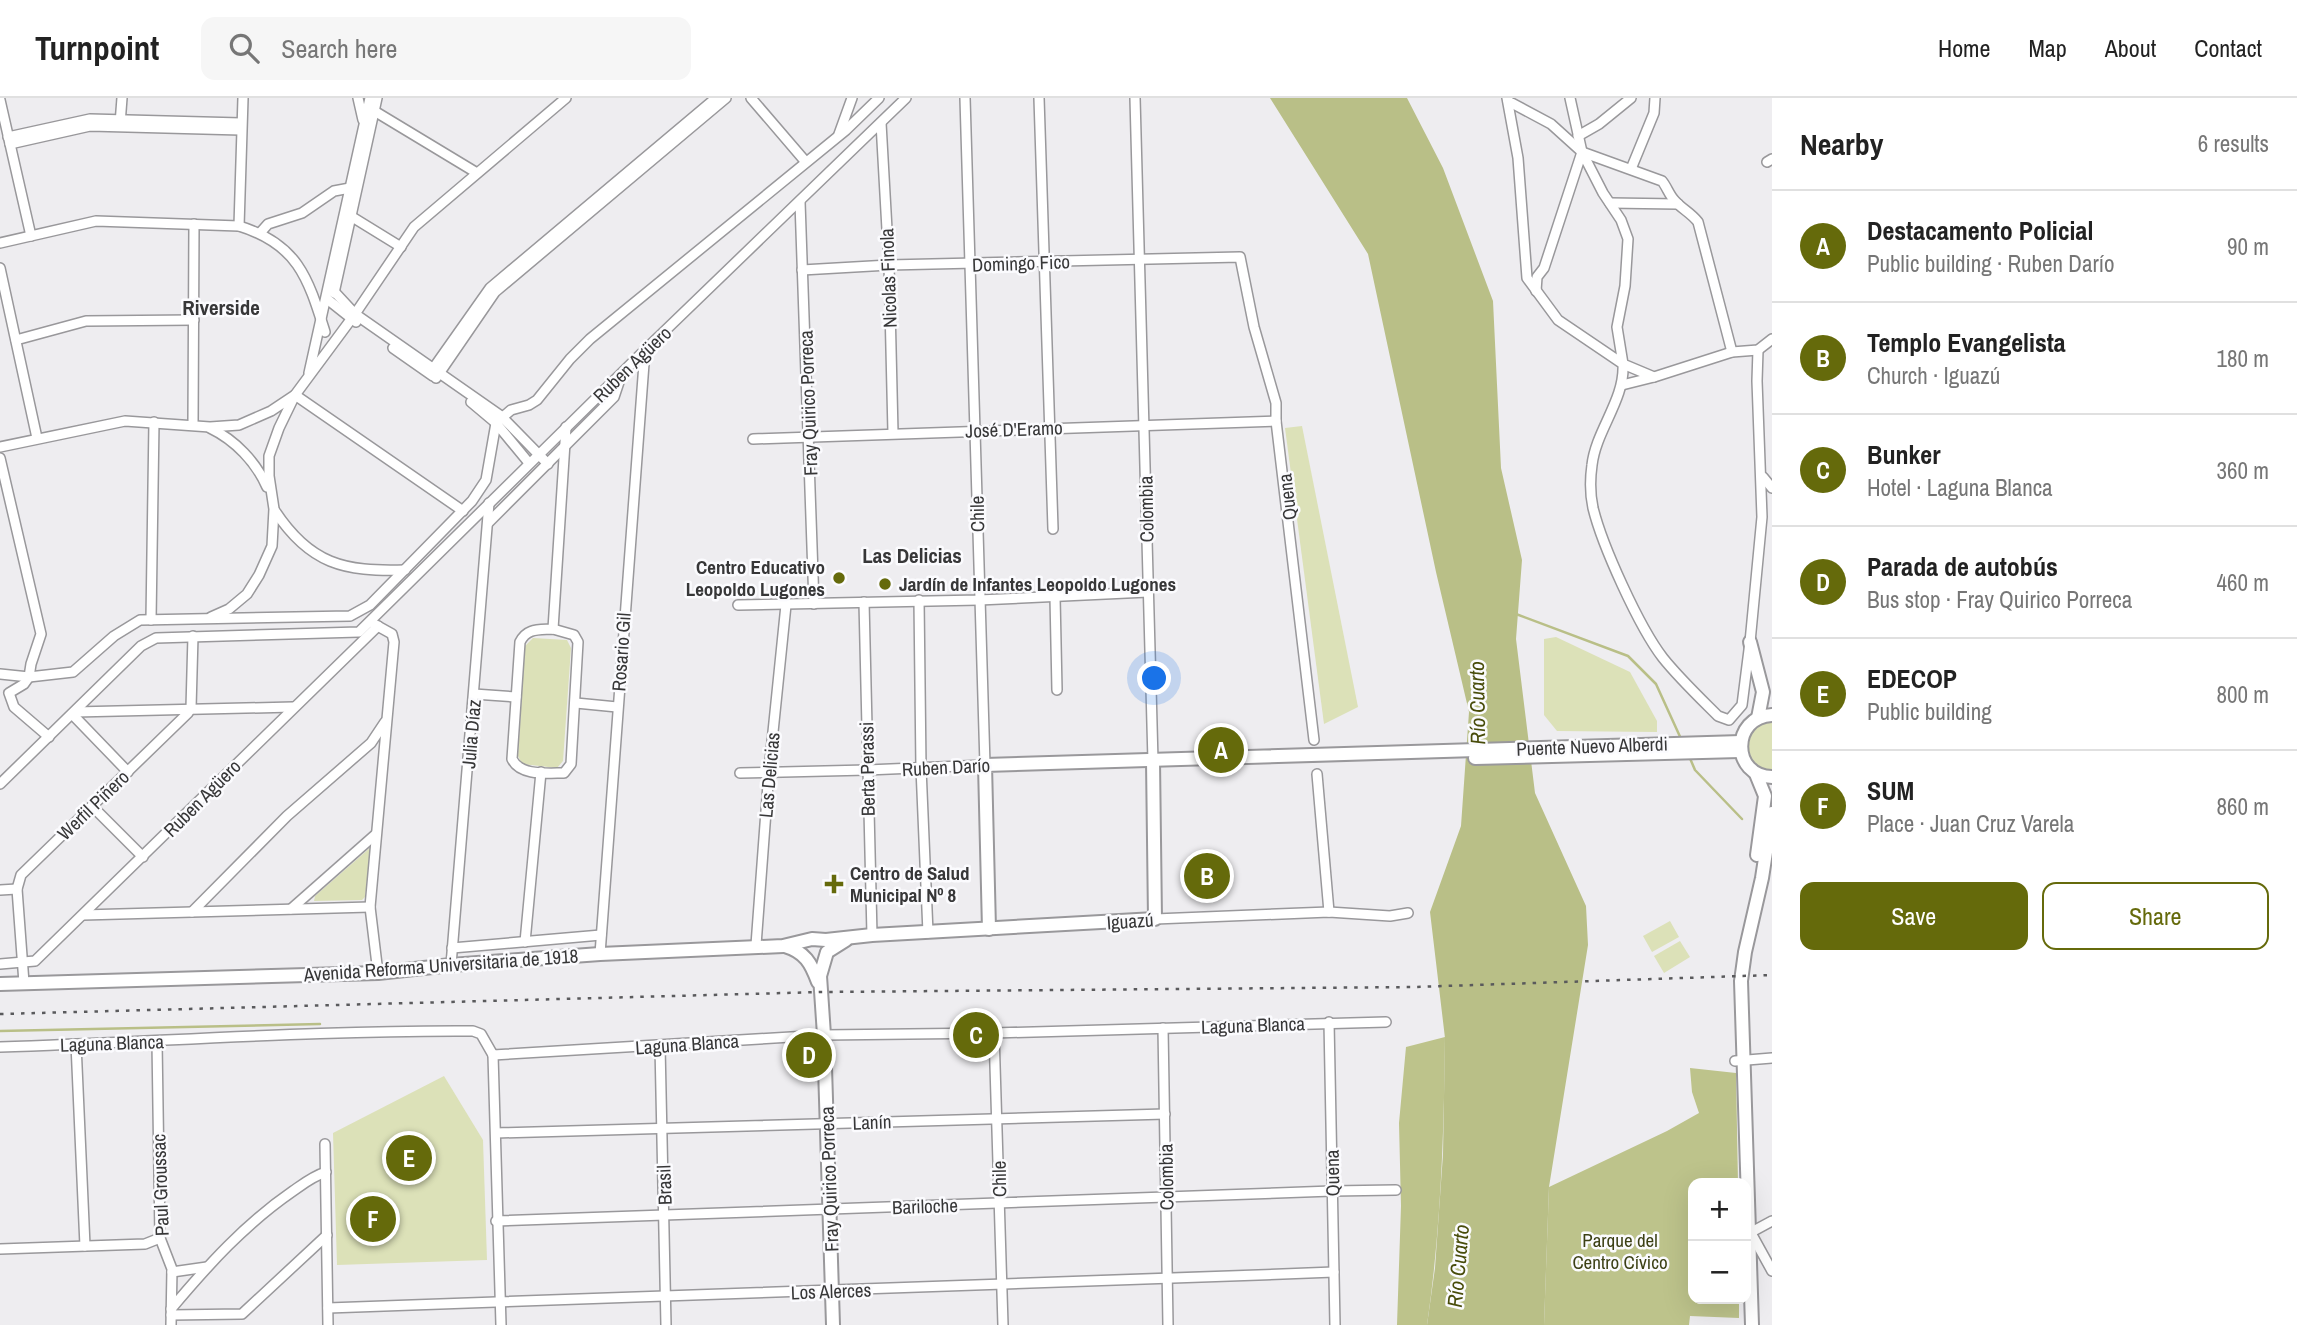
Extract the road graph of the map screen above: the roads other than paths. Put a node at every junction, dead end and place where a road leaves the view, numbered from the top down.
1 (122, 98) edge
2 (243, 98) edge
3 (358, 98) edge
4 (377, 98) edge
5 (550, 98) edge
6 (716, 98) edge
7 (726, 98) edge
8 (751, 98) edge
9 (852, 98) edge
10 (880, 98) edge
11 (906, 98) edge
12 (965, 98) edge
13 (1039, 98) edge
14 (1135, 98) edge
15 (1570, 98) edge
16 (1630, 98) edge
17 (1655, 98) edge
18 (1508, 99) edge
19 (0, 100) edge
20 (564, 100) edge
21 (370, 106) edge
22 (120, 123) junction
23 (881, 123) junction
24 (367, 125) junction
25 (241, 126) junction
26 (839, 134) junction
27 (1578, 136) junction
28 (9, 141) junction
29 (1582, 152) junction
30 (805, 162) junction
31 (1631, 169) junction
32 (477, 173) junction
33 (350, 188) junction
34 (800, 202) junction
35 (1609, 203) junction
36 (1678, 204) junction
37 (349, 215) junction
38 (194, 224) junction
39 (239, 226) junction
40 (260, 233) junction
41 (31, 236) junction
42 (0, 243) edge
43 (401, 247) junction
44 (1240, 257) joint
45 (1139, 259) junction
46 (1044, 262) junction
47 (970, 264) junction
48 (889, 265) junction
49 (0, 268) edge
50 (802, 270) junction
51 (332, 289) junction
52 (1536, 293) junction
53 (329, 301) junction
54 (353, 316) junction
55 (194, 320) junction
56 (322, 321) junction
57 (325, 332) junction
58 (1772, 339) edge
59 (16, 340) junction
60 (645, 350) junction
61 (1758, 350) junction
62 (1732, 352) junction
63 (1623, 364) junction
64 (317, 366) junction
65 (622, 372) junction
66 (434, 373) junction
67 (1654, 377) junction
68 (308, 378) junction
69 (1622, 385) junction
70 (295, 395) junction
71 (498, 420) junction
72 (1276, 421) junction
73 (154, 422) junction
74 (1144, 424) junction
75 (193, 425) junction
76 (206, 426) junction
77 (566, 427) junction
78 (1049, 428) junction
79 (975, 430) junction
80 (893, 433) junction
81 (809, 437) junction
82 (37, 439) junction
83 (753, 439) dead end
84 (0, 447) edge
85 (565, 447) junction
86 (539, 454) junction
87 (0, 458) edge
88 (529, 463) junction
89 (548, 464) junction
90 (1763, 477) dead end
91 (1772, 488) edge
92 (272, 498) junction
93 (489, 502) junction
94 (1772, 506) edge
95 (274, 509) junction
96 (463, 511) junction
97 (1762, 517) junction
98 (488, 523) junction
99 (1053, 529) dead end
100 (405, 570) junction
101 (1148, 592) junction
102 (1055, 597) junction
103 (919, 600) junction
104 (979, 600) junction
105 (864, 602) junction
106 (814, 604) junction
107 (738, 605) dead end
108 (786, 605) junction
109 (206, 619) junction
110 (151, 620) junction
111 (373, 624) junction
112 (553, 629) junction
113 (193, 636) junction
114 (1750, 642) junction
115 (0, 674) edge
116 (29, 677) junction
117 (1772, 687) edge
118 (1057, 690) dead end
119 (474, 694) junction
120 (516, 697) junction
121 (576, 703) junction
122 (293, 706) junction
123 (617, 706) junction
124 (191, 708) junction
125 (73, 713) junction
126 (1772, 715) edge
127 (1758, 718) junction
128 (386, 720) junction
129 (49, 737) junction
130 (1314, 740) dead end
131 (1741, 747) junction
132 (1359, 757) joint
133 (1153, 761) junction
134 (985, 765) junction
135 (921, 768) junction
136 (867, 770) junction
137 (769, 771) junction
138 (128, 772) junction
139 (541, 772) junction
140 (740, 773) dead end
141 (1317, 774) dead end
142 (1756, 774) junction
143 (1772, 778) edge
144 (0, 784) edge
145 (92, 806) junction
146 (1772, 813) edge
147 (376, 834) junction
148 (143, 856) junction
149 (0, 890) edge
150 (17, 890) junction
151 (370, 907) junction
152 (291, 909) junction
153 (192, 912) junction
154 (1329, 912) junction
155 (1408, 913) dead end
156 (83, 915) junction
157 (1155, 919) junction
158 (989, 929) junction
159 (928, 933) junction
160 (601, 935) junction
161 (872, 935) junction
162 (525, 942) junction
163 (756, 945) junction
164 (452, 948) junction
165 (816, 952) junction
166 (600, 954) junction
167 (0, 964) edge
168 (23, 964) junction
169 (451, 965) junction
170 (378, 973) junction
171 (24, 983) junction
172 (0, 984) edge
173 (1329, 1022) junction
174 (1386, 1022) dead end
175 (1163, 1028) junction
176 (994, 1033) junction
177 (824, 1035) junction
178 (157, 1042) junction
179 (76, 1044) junction
180 (660, 1046) junction
181 (0, 1047) edge
182 (494, 1055) junction
183 (1772, 1058) edge
184 (1740, 1060) junction
185 (1165, 1114) junction
186 (998, 1119) junction
187 (828, 1124) junction
188 (662, 1128) junction
189 (496, 1133) junction
190 (325, 1144) dead end
191 (326, 1172) junction
192 (1743, 1178) edge
193 (1745, 1178) edge
194 (1396, 1190) dead end
195 (1332, 1191) junction
196 (1166, 1198) junction
197 (1000, 1203) junction
198 (830, 1208) junction
199 (665, 1215) junction
200 (496, 1221) junction
201 (1772, 1221) edge
202 (1751, 1232) edge
203 (327, 1235) junction
204 (160, 1238) junction
205 (1751, 1238) edge
206 (1748, 1241) edge
207 (85, 1246) junction
208 (0, 1249) edge
209 (207, 1267) junction
210 (1772, 1271) edge
211 (172, 1272) junction
212 (1334, 1272) junction
213 (1167, 1278) junction
214 (1002, 1283) junction
215 (833, 1292) junction
216 (666, 1296) junction
217 (500, 1302) junction
218 (1745, 1304) edge
219 (328, 1308) junction
220 (242, 1314) junction
221 (171, 1316) edge
222 (242, 1325) edge
223 (328, 1325) edge
224 (501, 1325) edge
225 (666, 1325) edge
226 (834, 1325) edge
227 (1003, 1325) edge
228 (1168, 1325) edge
229 (1335, 1325) edge
230 (1745, 1325) edge
231 (1752, 1325) edge

1 - 22 street
2 - 25 street
3 - 24 street
4 - 21 street
5 - 20 street
6 - 66 street
7 - 66 street
8 - 30 street
9 - 26 street
10 - 26 street
11 - 23 street, Ruben Agüero
12 - 47 street, Chile
13 - 46 street
14 - 45 street, Colombia
15 - 27 street
16 - 27 street
17 - 31 street
18 - 29 street
18 - 52 street
19 - 28 street
20 - 32 street
21 - 24 street
21 - 32 street
22 - 25 street
22 - 28 street
23 - 34 street, Ruben Agüero
23 - 48 street, Nicolas Finola
24 - 33 street
24 - 37 street
25 - 39 street
26 - 30 street
27 - 29 street
28 - 41 street
29 - 31 street
29 - 35 street
29 - 52 street
30 - 71 street
31 - 36 street
32 - 43 street
33 - 37 street
33 - 40 street
34 - 50 street, Fray Quirico Porreca
34 - 60 street, Ruben Agüero
35 - 36 street
35 - 63 street
36 - 62 street
37 - 43 street
37 - 51 street
38 - 39 street
38 - 41 street
38 - 55 street
39 - 40 street
40 - 56 street
41 - 42 street
43 - 54 street
44 - 45 street, Domingo Fico
44 - 72 street, Quena
45 - 46 street, Domingo Fico
45 - 74 street, Colombia
46 - 47 street, Domingo Fico
46 - 78 street
47 - 48 street, Domingo Fico
47 - 79 street, Chile
48 - 50 street, Domingo Fico
48 - 80 street, Nicolas Finola
49 - 59 street
50 - 81 street, Fray Quirico Porreca
51 - 53 street
51 - 54 street
52 - 63 street
53 - 54 street
53 - 56 street
53 - 57 street
54 - 64 street
54 - 66 street
55 - 59 street
55 - 75 street
56 - 57 street
56 - 68 street
57 - 64 street
58 - 61 street
59 - 82 street
60 - 65 street, Ruben Agüero
60 - 123 street, Rosario Gil
61 - 62 street
61 - 97 street
62 - 67 street
63 - 67 street
63 - 69 street
64 - 68 street
65 - 77 street, Ruben Agüero
65 - 85 street
66 - 71 street
67 - 69 street
68 - 70 street
69 - 114 street
70 - 76 street
70 - 92 street
70 - 96 street
71 - 86 street
71 - 88 street
71 - 96 street
72 - 74 street, José D'Eramo
72 - 130 street, Quena
73 - 75 street
73 - 82 street
73 - 110 street
74 - 78 street, José D'Eramo
74 - 101 street, Colombia
75 - 76 street
76 - 92 street
77 - 85 street
77 - 86 street, Ruben Agüero
78 - 79 street, José D'Eramo
78 - 99 street
79 - 80 street, José D'Eramo
79 - 104 street, Chile
80 - 81 street, José D'Eramo
81 - 83 street, José D'Eramo
81 - 106 street, Fray Quirico Porreca
82 - 84 street
85 - 89 street
85 - 112 street
86 - 88 street, Ruben Agüero
86 - 89 street
87 - 116 street
88 - 93 street, Ruben Agüero
89 - 98 street
90 - 91 street
92 - 95 street
93 - 98 street, Julia Díaz
93 - 111 street, Ruben Agüero
94 - 97 street
95 - 100 street
95 - 109 street
96 - 100 street
97 - 114 street
98 - 119 street, Julia Díaz
100 - 109 street
101 - 102 street
101 - 133 street, Colombia
102 - 104 street
102 - 118 street
103 - 104 street
103 - 105 street
103 - 135 street
104 - 134 street, Chile
105 - 106 street
105 - 136 street, Berta Perassi
106 - 108 street
107 - 108 street
108 - 137 street, Las Delicias
109 - 110 street
110 - 116 street
111 - 113 street, Ruben Agüero
111 - 122 street, Ruben Agüero
111 - 128 street
112 - 120 street
112 - 121 street
113 - 124 street
113 - 125 street
114 - 117 main road
114 - 127 main road
115 - 116 street
116 - 129 street
119 - 120 street
119 - 164 street, Julia Díaz
120 - 139 street
121 - 123 street
121 - 139 street
122 - 124 street
122 - 148 street, Ruben Agüero
123 - 160 street, Rosario Gil
124 - 125 street
124 - 138 street, Werfil Piñero
125 - 129 street
125 - 138 street
126 - 127 main road
127 - 131 main road
128 - 147 street
128 - 153 street
129 - 144 street
131 - 132 main road, Puente Nuevo Alberdi
131 - 142 main road
132 - 133 main road, Ruben Darío
133 - 134 main road, Ruben Darío
133 - 157 main road, Colombia
134 - 135 street, Ruben Darío
134 - 158 main road, Chile
135 - 136 street, Ruben Darío
135 - 159 street
136 - 137 street, Ruben Darío
136 - 161 street, Berta Perassi
137 - 140 street, Ruben Darío
137 - 163 street, Las Delicias
138 - 145 street, Werfil Piñero
139 - 162 street
141 - 154 street
142 - 143 main road
142 - 184 main road
145 - 148 street
145 - 150 street, Werfil Piñero
146 - 184 main road
147 - 151 street
147 - 152 street
148 - 156 street, Ruben Agüero
149 - 150 street
150 - 168 street
151 - 152 street
151 - 170 street
152 - 153 street
153 - 156 street
154 - 155 street, Iguazú
154 - 157 street, Iguazú
156 - 168 street, Ruben Agüero
157 - 158 main road, Iguazú
158 - 159 main road, Iguazú
159 - 161 main road, Iguazú
160 - 162 street
160 - 166 street, Rosario Gil
161 - 165 main road, Iguazú
162 - 164 street
163 - 165 main road
163 - 166 main road, Avenida Reforma Universitaria de 1918
164 - 169 street, Julia Díaz
165 - 177 main road, Fray Quirico Porreca
166 - 169 main road, Avenida Reforma Universitaria de 1918
167 - 168 street
168 - 171 street
169 - 170 main road, Avenida Reforma Universitaria de 1918
170 - 171 main road, Avenida Reforma Universitaria de 1918
171 - 172 main road, Avenida Reforma Universitaria de 1918
173 - 174 street, Laguna Blanca
173 - 175 street, Laguna Blanca
173 - 195 street, Quena
175 - 176 street, Laguna Blanca
175 - 185 street, Colombia
176 - 177 street, Laguna Blanca
176 - 186 street, Chile
177 - 180 street, Laguna Blanca
177 - 187 main road, Fray Quirico Porreca
178 - 179 street, Laguna Blanca
178 - 182 street, Laguna Blanca
178 - 204 street, Paul Groussac
179 - 181 street, Laguna Blanca
179 - 207 street
180 - 182 street, Laguna Blanca
180 - 188 street, Brasil
182 - 189 street
183 - 184 street
184 - 192 main road
184 - 193 main road
185 - 186 street, Lanín
185 - 196 street, Colombia
186 - 187 street, Lanín
186 - 197 street, Chile
187 - 188 street, Lanín
187 - 198 main road, Fray Quirico Porreca
188 - 189 street, Lanín
188 - 199 street, Brasil
189 - 200 street
190 - 191 street
191 - 203 street
191 - 209 street
194 - 195 street, Bariloche
195 - 196 street, Bariloche
195 - 212 street, Quena
196 - 197 street, Bariloche
196 - 213 street, Colombia
197 - 198 street, Bariloche
197 - 214 street, Chile
198 - 199 street, Bariloche
198 - 215 main road, Fray Quirico Porreca
199 - 200 street, Bariloche
199 - 216 street, Brasil
200 - 217 street
201 - 202 street
203 - 219 street
203 - 220 street
204 - 207 street
204 - 211 street, Paul Groussac
205 - 210 street
206 - 231 main road
207 - 208 street
209 - 211 street
209 - 221 street
211 - 221 street, Paul Groussac
212 - 213 street, Los Alerces
212 - 229 street, Quena
213 - 214 street, Los Alerces
213 - 228 street, Colombia
214 - 215 street, Los Alerces
214 - 227 street, Chile
215 - 216 street, Los Alerces
215 - 226 main road, Fray Quirico Porreca
216 - 217 street, Los Alerces
216 - 225 street, Brasil
217 - 219 street, Los Alerces
217 - 224 street
218 - 230 main road
219 - 223 street
220 - 221 street
220 - 222 street

